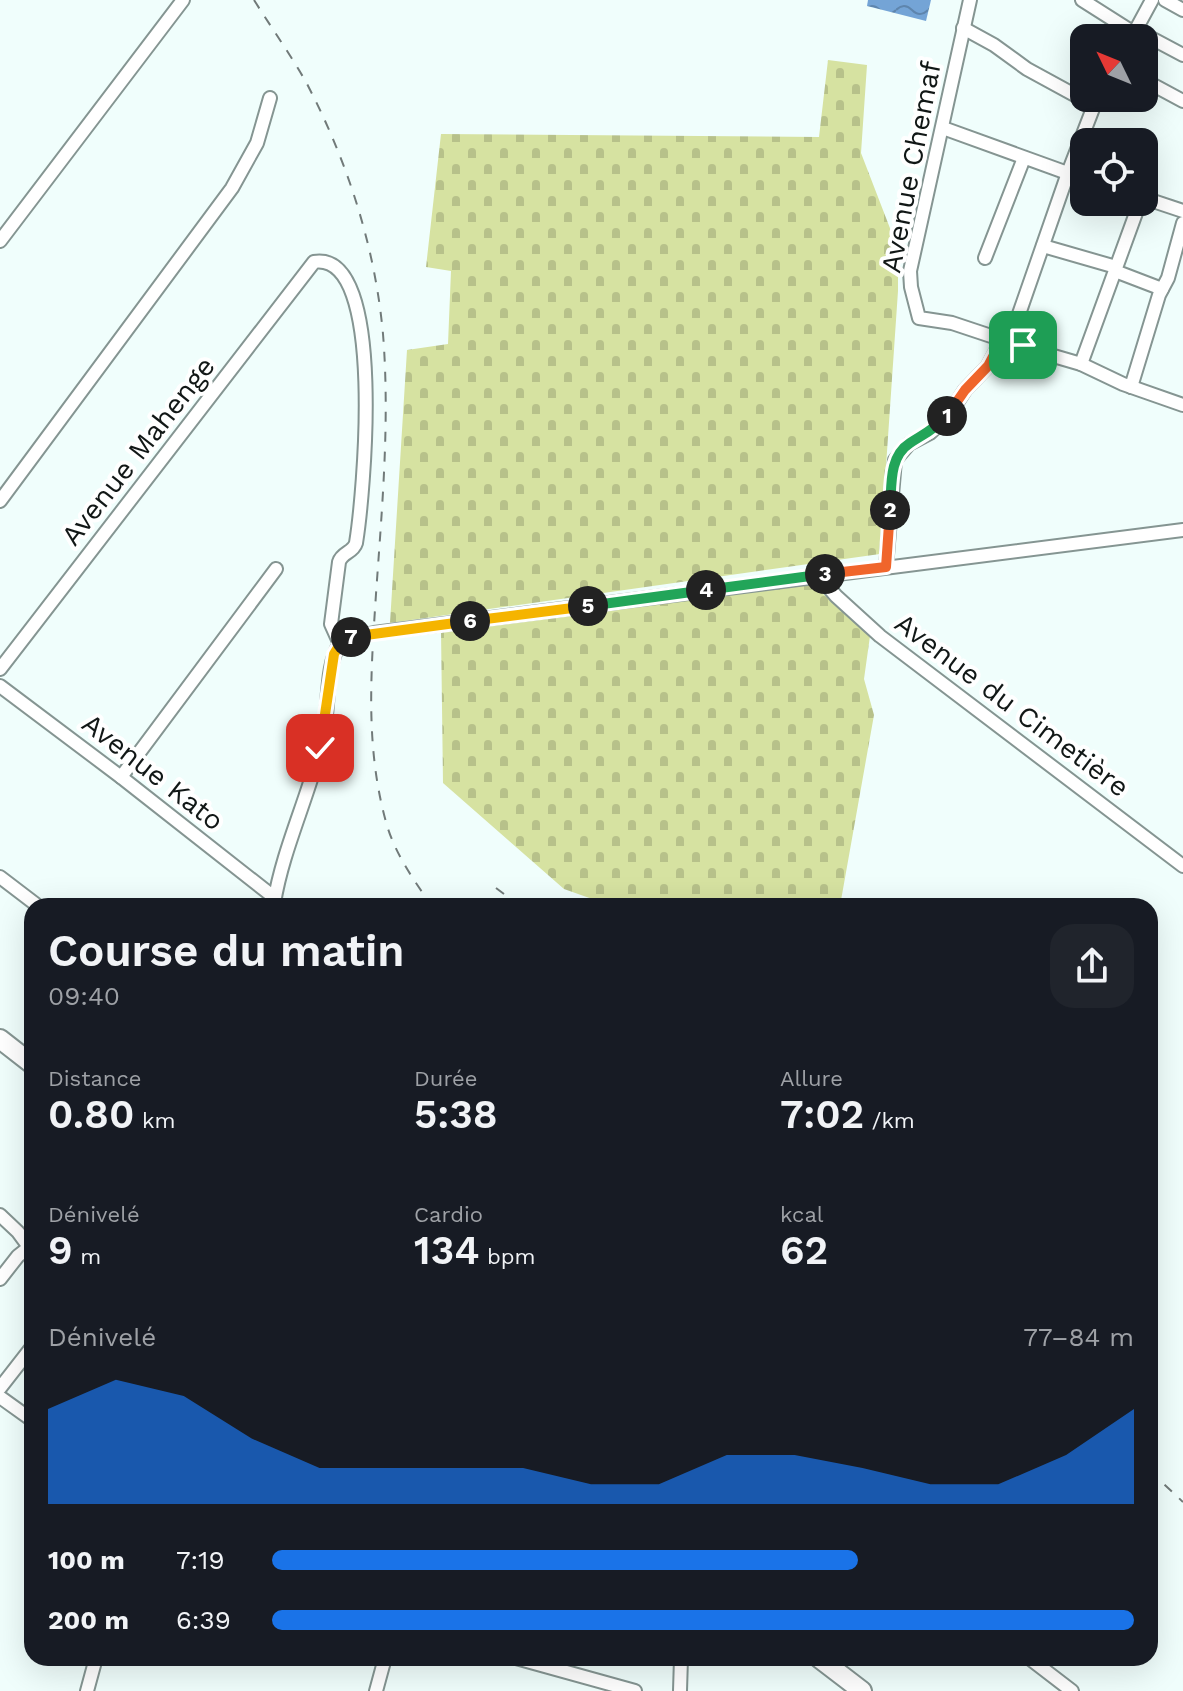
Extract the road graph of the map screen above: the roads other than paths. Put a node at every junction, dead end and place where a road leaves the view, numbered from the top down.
1 (183, 0) edge
2 (970, 0) edge
3 (1082, 0) edge
4 (1152, 0) edge
5 (1165, 0) edge
6 (1183, 10) edge
7 (1118, 24) edge
8 (1139, 24) edge
9 (963, 28) junction
10 (1158, 44) edge
11 (1183, 55) edge
12 (1158, 88) edge
13 (1070, 90) edge
14 (270, 98) dead end
15 (1183, 101) edge
16 (1091, 112) edge
17 (943, 128) junction
18 (1024, 158) junction
19 (1068, 173) junction
20 (1158, 204) edge
21 (1183, 211) edge
22 (1136, 216) edge
23 (1183, 223) edge
24 (0, 241) edge
25 (1043, 246) junction
26 (985, 258) dead end
27 (1116, 269) junction
28 (1162, 289) junction
29 (1007, 338) junction
30 (1081, 364) junction
31 (1131, 387) junction
32 (1183, 405) edge
33 (0, 501) edge
34 (1183, 530) edge
35 (886, 567) junction
36 (276, 569) dead end
37 (818, 575) junction
38 (340, 644) junction
39 (0, 669) edge
40 (0, 686) edge
41 (121, 777) junction
42 (1183, 866) edge
43 (0, 877) edge
44 (28, 898) edge
45 (269, 898) edge
46 (275, 898) edge
47 (0, 1039) edge
48 (24, 1058) edge
49 (0, 1215) edge
50 (24, 1239) edge
51 (24, 1252) edge
52 (0, 1279) edge
53 (24, 1357) edge
54 (0, 1388) edge
55 (0, 1397) edge
56 (24, 1414) edge
57 (94, 1666) edge
58 (383, 1666) edge
59 (545, 1666) edge
60 (681, 1666) edge
61 (829, 1666) edge
62 (1039, 1666) edge
63 (87, 1691) edge
64 (376, 1691) edge
65 (635, 1691) edge
66 (680, 1691) edge
67 (862, 1691) edge
68 (1072, 1691) edge

1 - 24 street
2 - 9 street, Avenue Chemaf
3 - 7 street
4 - 8 street
5 - 6 street
9 - 13 street
9 - 17 street, Avenue Chemaf
10 - 11 street
12 - 15 street
14 - 33 street
16 - 19 street
17 - 18 street
17 - 29 street, Avenue Chemaf
18 - 19 street
18 - 26 street
19 - 25 street
20 - 21 street
22 - 27 street
23 - 28 street
25 - 27 street
25 - 29 street
27 - 28 street
27 - 30 street
28 - 31 street
29 - 30 street, Avenue Chemaf
29 - 35 street
30 - 31 street, Avenue Chemaf
31 - 32 street, Avenue Chemaf
34 - 35 street
35 - 37 street
36 - 41 street
37 - 38 street
37 - 42 street, Avenue du Cimetière
38 - 39 street, Avenue Mahenge
38 - 46 street
40 - 41 street, Avenue Kato
41 - 45 street, Avenue Kato
43 - 44 street
47 - 48 highway
49 - 50 street
51 - 52 street
53 - 54 street
55 - 56 street
57 - 63 street
58 - 64 street
59 - 65 street
60 - 66 street
61 - 67 highway
62 - 68 street

